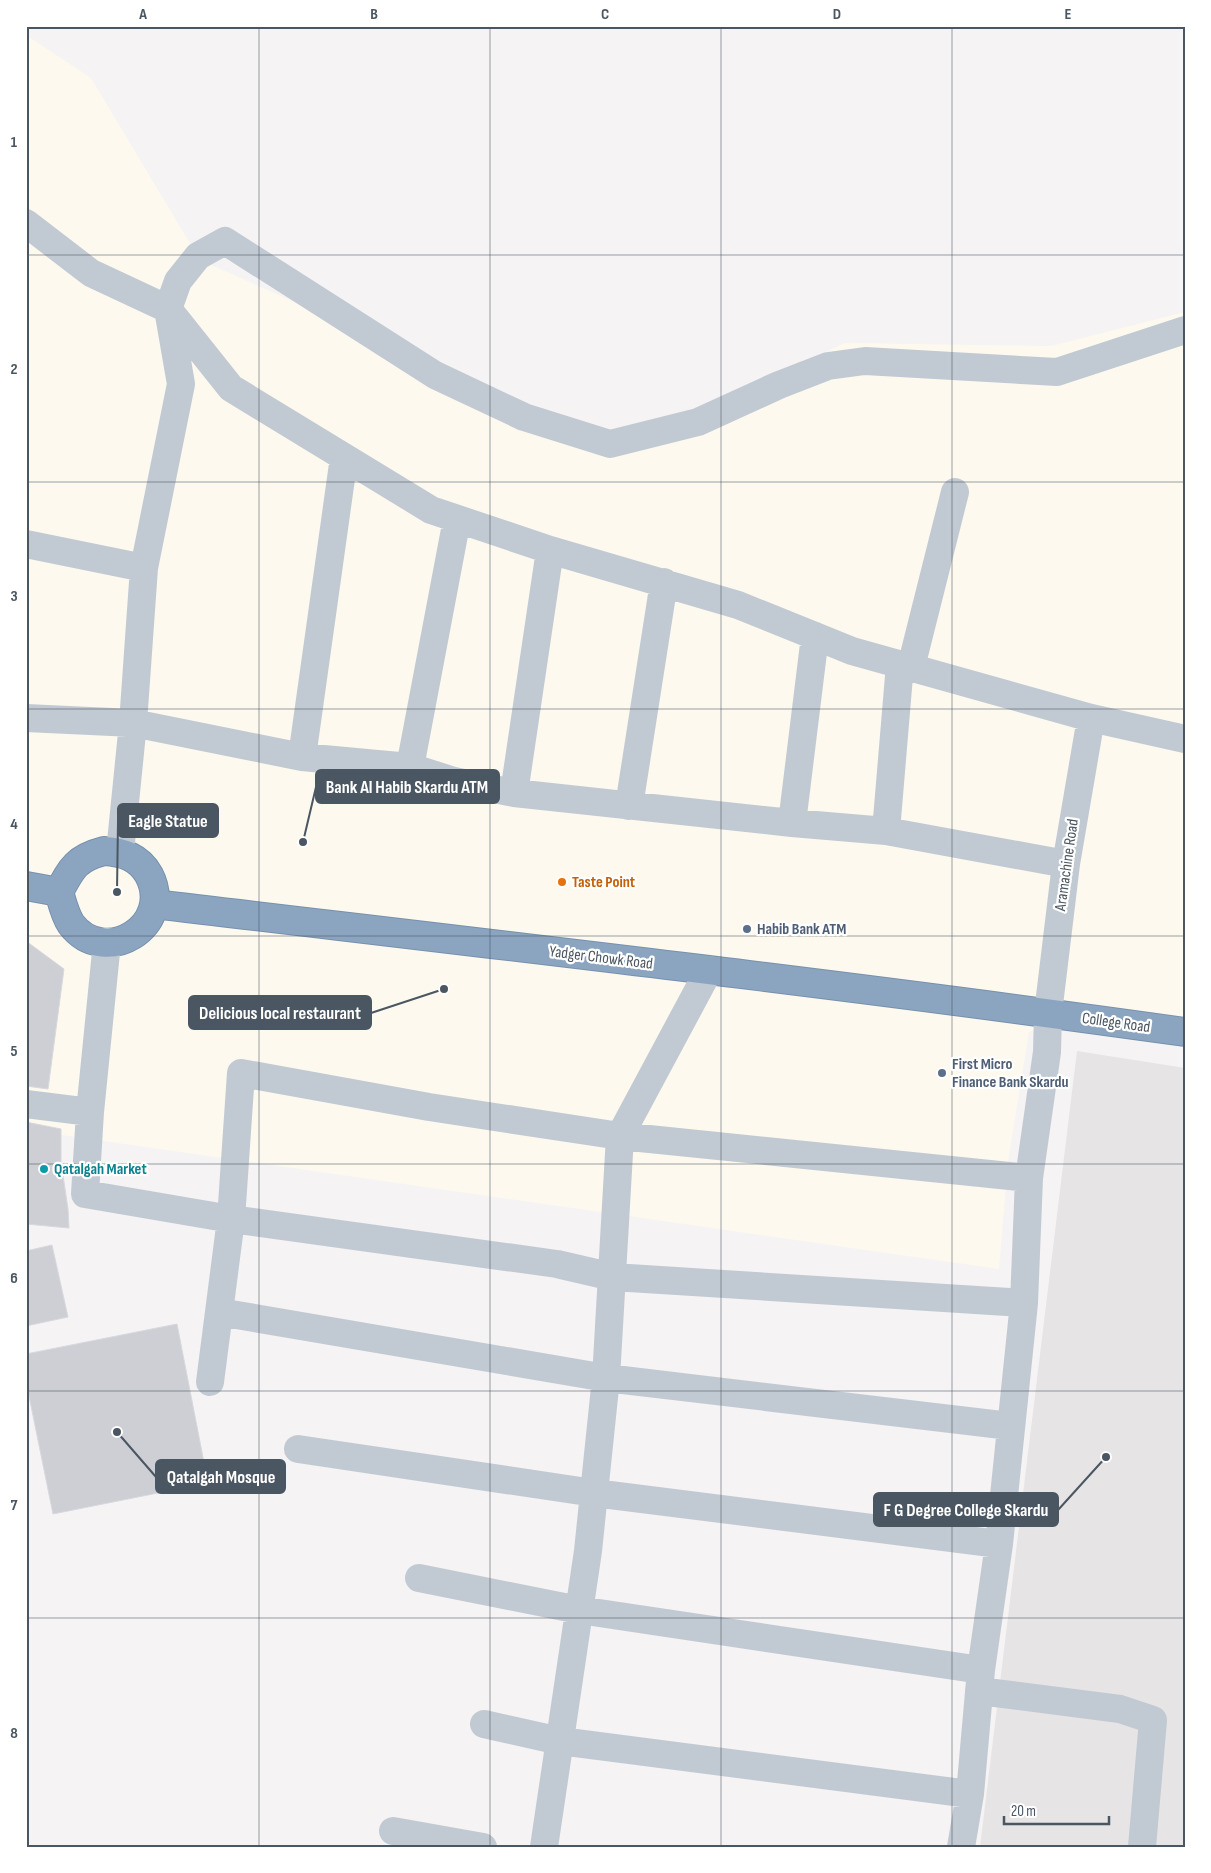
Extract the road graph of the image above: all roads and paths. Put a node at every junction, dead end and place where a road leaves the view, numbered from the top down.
1 (26, 223) edge
2 (168, 309) junction
3 (1185, 330) edge
4 (344, 457) junction
5 (955, 492) dead end
6 (457, 519) junction
7 (26, 544) edge
8 (550, 550) junction
9 (144, 568) junction
10 (664, 582) junction
11 (815, 636) junction
12 (906, 665) junction
13 (26, 718) edge
14 (1091, 718) junction
15 (133, 723) junction
16 (1185, 739) edge
17 (302, 757) junction
18 (410, 768) junction
19 (514, 793) junction
20 (629, 806) junction
21 (792, 823) junction
22 (886, 831) junction
23 (120, 852) junction
24 (1066, 864) junction
25 (26, 886) edge
26 (59, 892) junction
27 (154, 904) junction
28 (107, 942) junction
29 (709, 970) junction
30 (1048, 1013) junction
31 (1185, 1032) edge
32 (26, 1104) edge
33 (90, 1112) junction
34 (620, 1136) junction
35 (1028, 1178) junction
36 (231, 1219) junction
37 (613, 1277) junction
38 (1024, 1303) junction
39 (219, 1312) junction
40 (606, 1378) junction
41 (210, 1382) dead end
42 (1010, 1426) junction
43 (298, 1449) dead end
44 (594, 1493) junction
45 (999, 1544) junction
46 (419, 1578) dead end
47 (579, 1610) junction
48 (980, 1680) junction
49 (484, 1724) dead end
50 (560, 1741) junction
51 (970, 1794) junction
52 (393, 1831) dead end
53 (483, 1847) edge
54 (544, 1847) edge
55 (961, 1847) edge
56 (1142, 1847) edge

1 - 2 street
2 - 3 street
2 - 4 street
2 - 9 street
4 - 6 street
4 - 17 street
5 - 12 street
6 - 8 street
6 - 18 street
7 - 9 street
8 - 10 street
8 - 19 street
9 - 15 street
10 - 11 street
10 - 20 street
11 - 12 street
11 - 21 street
12 - 14 street
12 - 22 street
13 - 15 street
14 - 16 street
14 - 24 street, Aramachine Road
15 - 17 street
15 - 23 street
17 - 18 street
18 - 19 street
19 - 20 street
20 - 21 street
21 - 22 street
22 - 24 street
23 - 26 highway
23 - 27 highway
24 - 30 street, Aramachine Road
25 - 26 highway
26 - 28 highway
27 - 28 highway
27 - 29 highway, Yadger Chowk Road
28 - 33 street
29 - 30 highway, Yadger Chowk Road
29 - 34 street
30 - 31 highway, College Road
30 - 35 street, Aramachine Road
32 - 33 street
33 - 36 street
34 - 35 street
34 - 36 street
34 - 37 street
35 - 38 street, Aramachine Road
36 - 37 street
36 - 39 street
37 - 38 street
37 - 40 street
38 - 42 street, Aramachine Road
39 - 40 street
39 - 41 street
40 - 42 street
40 - 44 street
42 - 45 street, Aramachine Road
43 - 44 street
44 - 45 street
44 - 47 street
45 - 48 street, Aramachine Road
46 - 47 street
47 - 48 street
47 - 50 street
48 - 51 street, Aramachine Road
48 - 56 street
49 - 50 street
50 - 51 street
50 - 54 street
51 - 55 street, Aramachine Road
52 - 53 street

